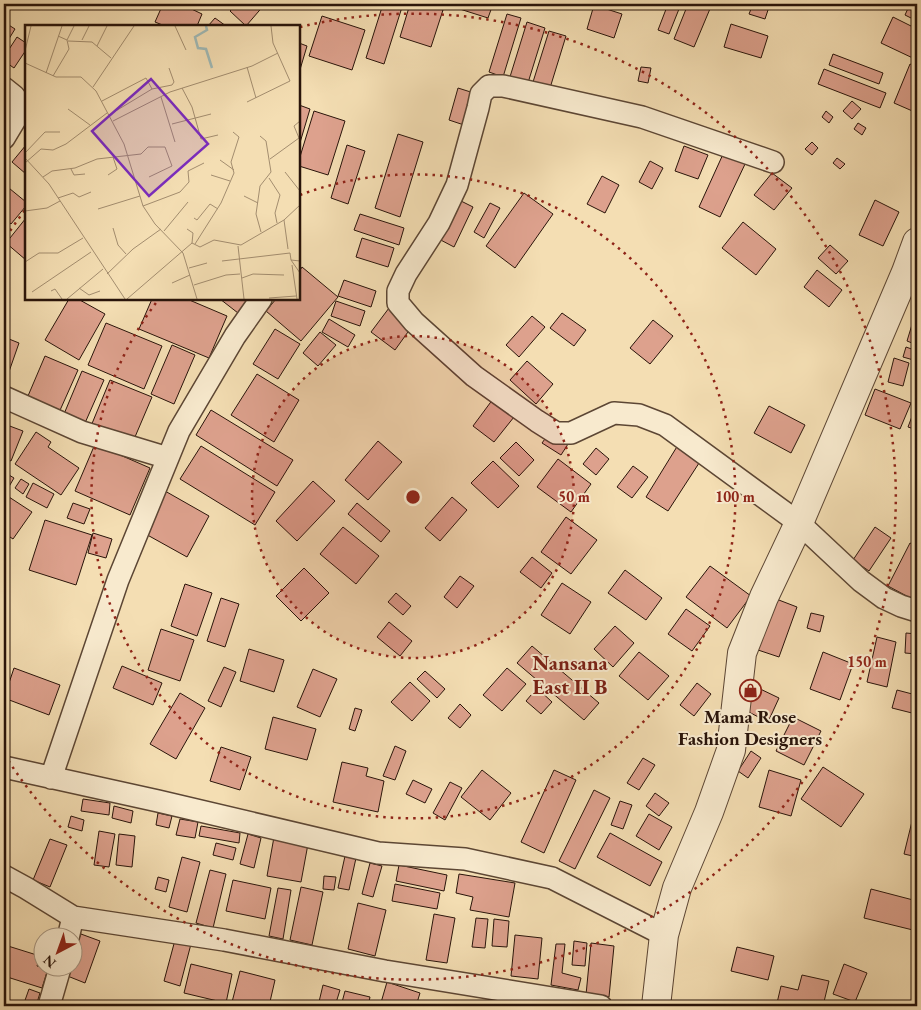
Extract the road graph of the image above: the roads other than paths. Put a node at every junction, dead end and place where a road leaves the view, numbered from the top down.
1 (4, 88) edge
2 (4, 138) edge
3 (773, 162) dead end
4 (917, 242) edge
5 (260, 300) edge
6 (4, 397) edge
7 (168, 458) junction
8 (799, 523) junction
9 (917, 611) edge
10 (4, 767) edge
11 (51, 778) junction
12 (4, 876) edge
13 (73, 917) junction
14 (70, 928) edge
15 (664, 935) junction
16 (57, 978) edge
17 (49, 1006) edge
18 (601, 1006) edge
19 (656, 1006) edge

1 - 2 street
3 - 8 street
4 - 8 street
5 - 7 street
6 - 7 street
7 - 11 street
8 - 9 street
8 - 15 street
10 - 11 street
11 - 15 street
12 - 13 street
13 - 14 street
13 - 18 street
15 - 19 street
16 - 17 street

